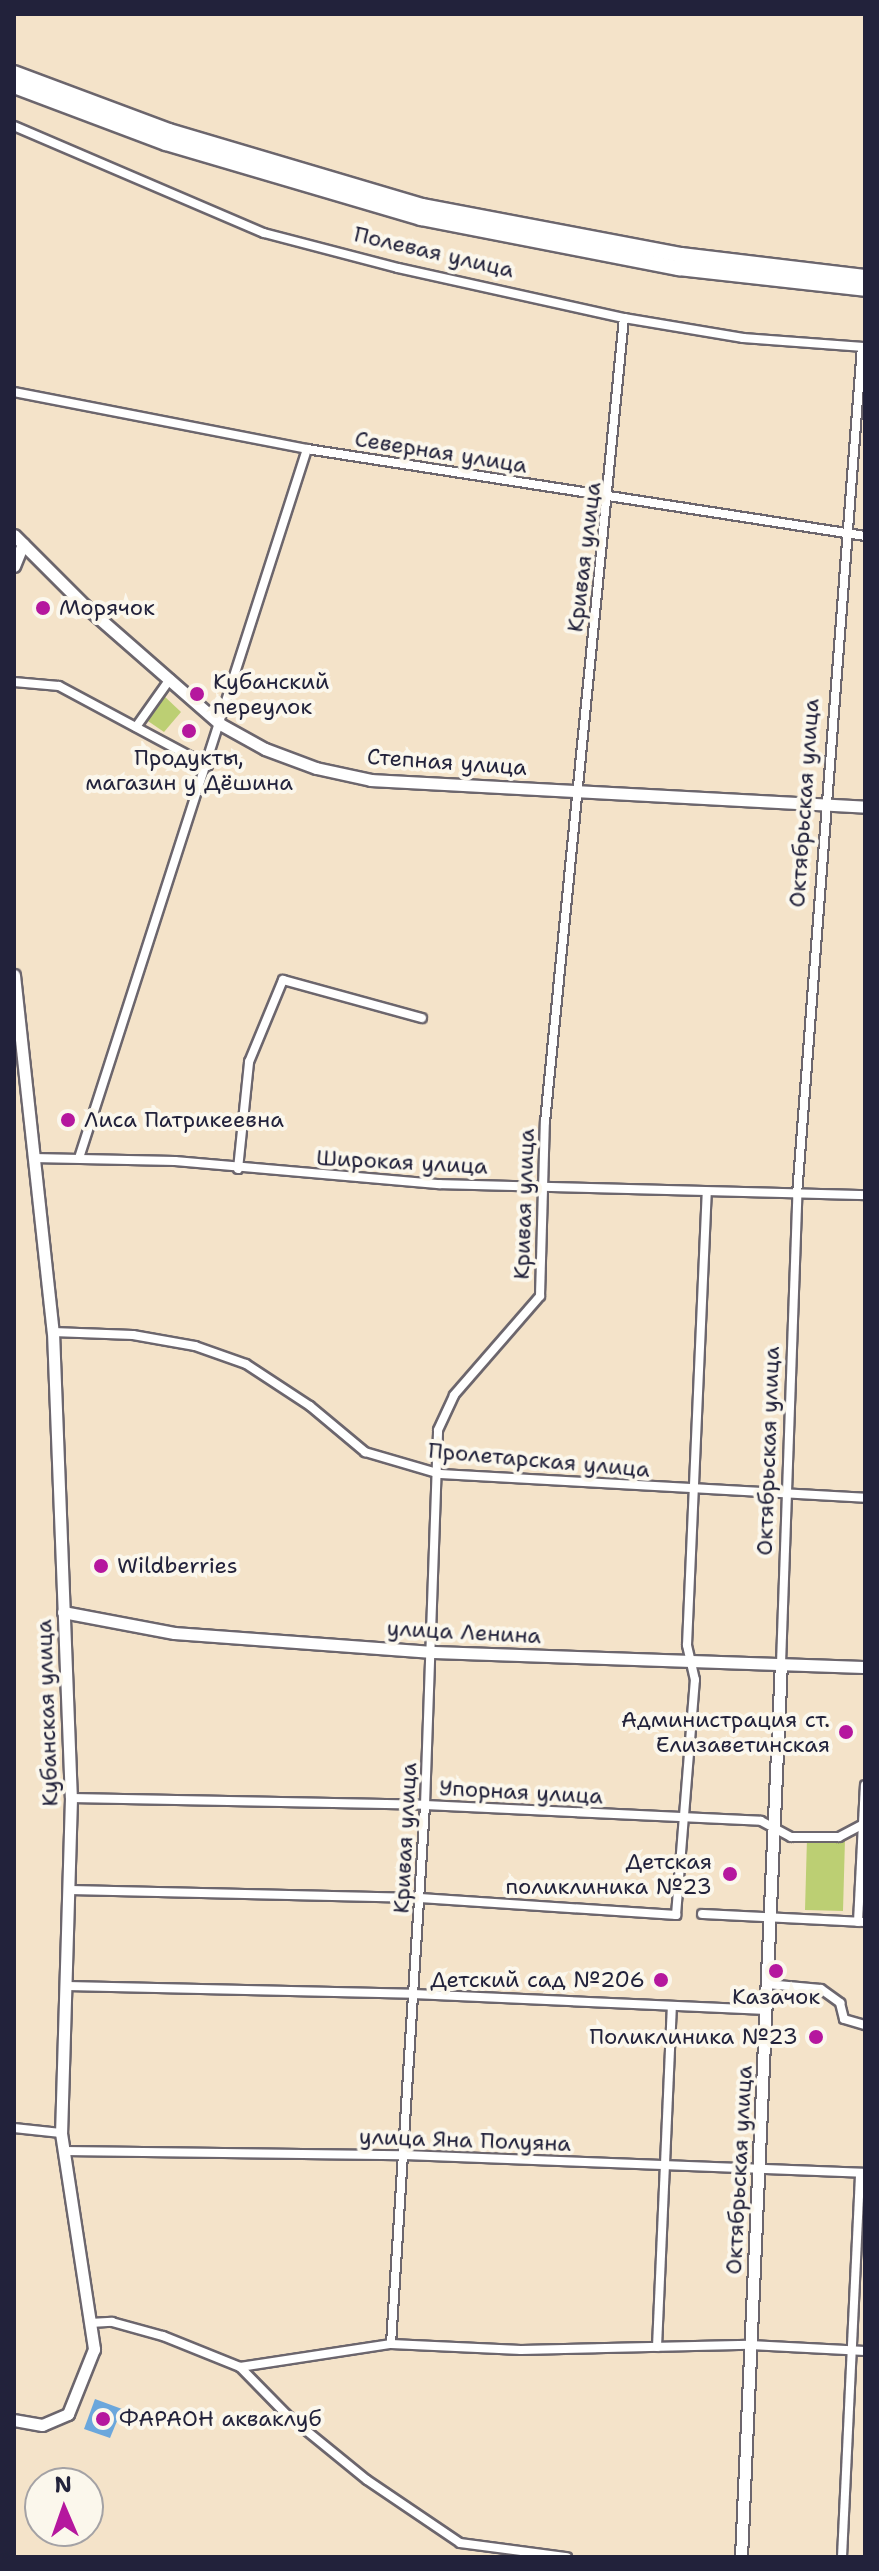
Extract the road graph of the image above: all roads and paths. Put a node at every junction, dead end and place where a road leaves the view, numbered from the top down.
1 (14, 73) edge
2 (14, 86) edge
3 (14, 126) edge
4 (865, 277) edge
5 (865, 289) edge
6 (624, 318) junction
7 (864, 347) edge
8 (14, 392) edge
9 (307, 449) junction
10 (609, 497) junction
11 (845, 533) junction
12 (14, 535) edge
13 (865, 536) edge
14 (23, 544) junction
15 (14, 566) edge
16 (170, 679) junction
17 (14, 682) edge
18 (220, 724) junction
19 (136, 727) junction
20 (208, 766) junction
21 (574, 790) junction
22 (824, 806) junction
23 (865, 807) edge
24 (14, 975) edge
25 (422, 1018) dead end
26 (33, 1158) junction
27 (79, 1158) junction
28 (238, 1169) junction
29 (543, 1186) junction
30 (707, 1192) junction
31 (797, 1195) junction
32 (865, 1195) edge
33 (53, 1332) junction
34 (440, 1474) junction
35 (692, 1490) junction
36 (787, 1494) junction
37 (865, 1498) edge
38 (63, 1612) junction
39 (432, 1652) junction
40 (691, 1660) junction
41 (781, 1664) junction
42 (865, 1667) edge
43 (865, 1785) edge
44 (71, 1798) junction
45 (425, 1805) junction
46 (681, 1818) junction
47 (864, 1823) edge
48 (772, 1827) junction
49 (70, 1890) junction
50 (420, 1898) junction
51 (702, 1914) dead end
52 (771, 1915) junction
53 (862, 1922) edge
54 (767, 1984) junction
55 (67, 1986) junction
56 (413, 1994) junction
57 (672, 2007) junction
58 (767, 2010) junction
59 (865, 2025) edge
60 (14, 2128) edge
61 (61, 2133) junction
62 (64, 2151) junction
63 (402, 2155) junction
64 (666, 2165) junction
65 (760, 2168) junction
66 (862, 2173) edge
67 (90, 2323) junction
68 (391, 2344) junction
69 (750, 2345) junction
70 (657, 2347) junction
71 (847, 2350) junction
72 (865, 2351) edge
73 (240, 2367) junction
74 (14, 2420) edge
75 (567, 2557) edge
76 (741, 2557) edge
77 (842, 2557) edge

1 - 4 highway, Полевая улица
2 - 5 highway, Полевая улица
3 - 6 street, Полевая улица
6 - 7 street, Полевая улица
6 - 10 street, Кривая улица
7 - 11 street, Октябрьская улица
8 - 9 street, Северная улица
9 - 10 street, Северная улица
9 - 18 street
10 - 11 street, Северная улица
10 - 21 street, Кривая улица
11 - 13 street, Северная улица
11 - 22 street, Октябрьская улица
12 - 14 street, Степная улица
14 - 15 street
14 - 16 street, Степная улица
16 - 18 street, Степная улица
16 - 19 street
17 - 19 street
18 - 20 street
18 - 21 street, Степная улица
19 - 20 street
20 - 27 street
21 - 22 street, Степная улица
21 - 29 street, Кривая улица
22 - 23 street, Степная улица
22 - 31 street, Октябрьская улица
24 - 26 street, Кубанская улица
25 - 28 street
26 - 27 street, Широкая улица
26 - 33 street, Кубанская улица
27 - 28 street, Широкая улица
28 - 29 street, Широкая улица
29 - 30 street, Широкая улица
29 - 34 street, Кривая улица
30 - 31 street, Широкая улица
30 - 35 street
31 - 32 street, Широкая улица
31 - 36 street, Октябрьская улица
33 - 34 street, Пролетарская улица
33 - 38 street, Кубанская улица
34 - 35 street, Пролетарская улица
34 - 39 street, Кривая улица
35 - 36 street, Пролетарская улица
35 - 40 street
36 - 37 street, Пролетарская улица
36 - 41 street, Октябрьская улица
38 - 39 street, улица Ленина
38 - 44 street, Кубанская улица
39 - 40 street, улица Ленина
39 - 45 street, Кривая улица
40 - 41 street, улица Ленина
40 - 46 street
41 - 42 street, улица Ленина
41 - 48 street, Октябрьская улица
43 - 47 street
44 - 45 street, Упорная улица
44 - 49 street, Кубанская улица
45 - 46 street, Упорная улица
45 - 50 street, Кривая улица
46 - 48 street, Упорная улица
46 - 50 street
47 - 48 street, Упорная улица
47 - 53 street
48 - 52 street, Октябрьская улица
49 - 50 street
49 - 55 street, Кубанская улица
50 - 56 street, Кривая улица
51 - 52 street
52 - 53 street
52 - 54 street, Октябрьская улица
54 - 58 street, Октябрьская улица
54 - 59 street
55 - 56 street
55 - 61 street, Кубанская улица
56 - 57 street
56 - 63 street, Кривая улица
57 - 58 street
57 - 64 street
58 - 65 street, Октябрьская улица
60 - 61 street
61 - 62 street, Кубанская улица
62 - 63 street, улица Яна Полуяна
62 - 67 street, Кубанская улица
63 - 64 street, улица Яна Полуяна
63 - 68 street, Кривая улица
64 - 65 street, улица Яна Полуяна
64 - 70 street
65 - 66 street, улица Яна Полуяна
65 - 69 street, Октябрьская улица
66 - 71 street
67 - 73 street
67 - 74 street, Кубанская улица
68 - 70 street
68 - 73 street
69 - 70 street
69 - 71 street
69 - 76 street, Октябрьская улица
71 - 72 street
71 - 77 street
73 - 75 street

